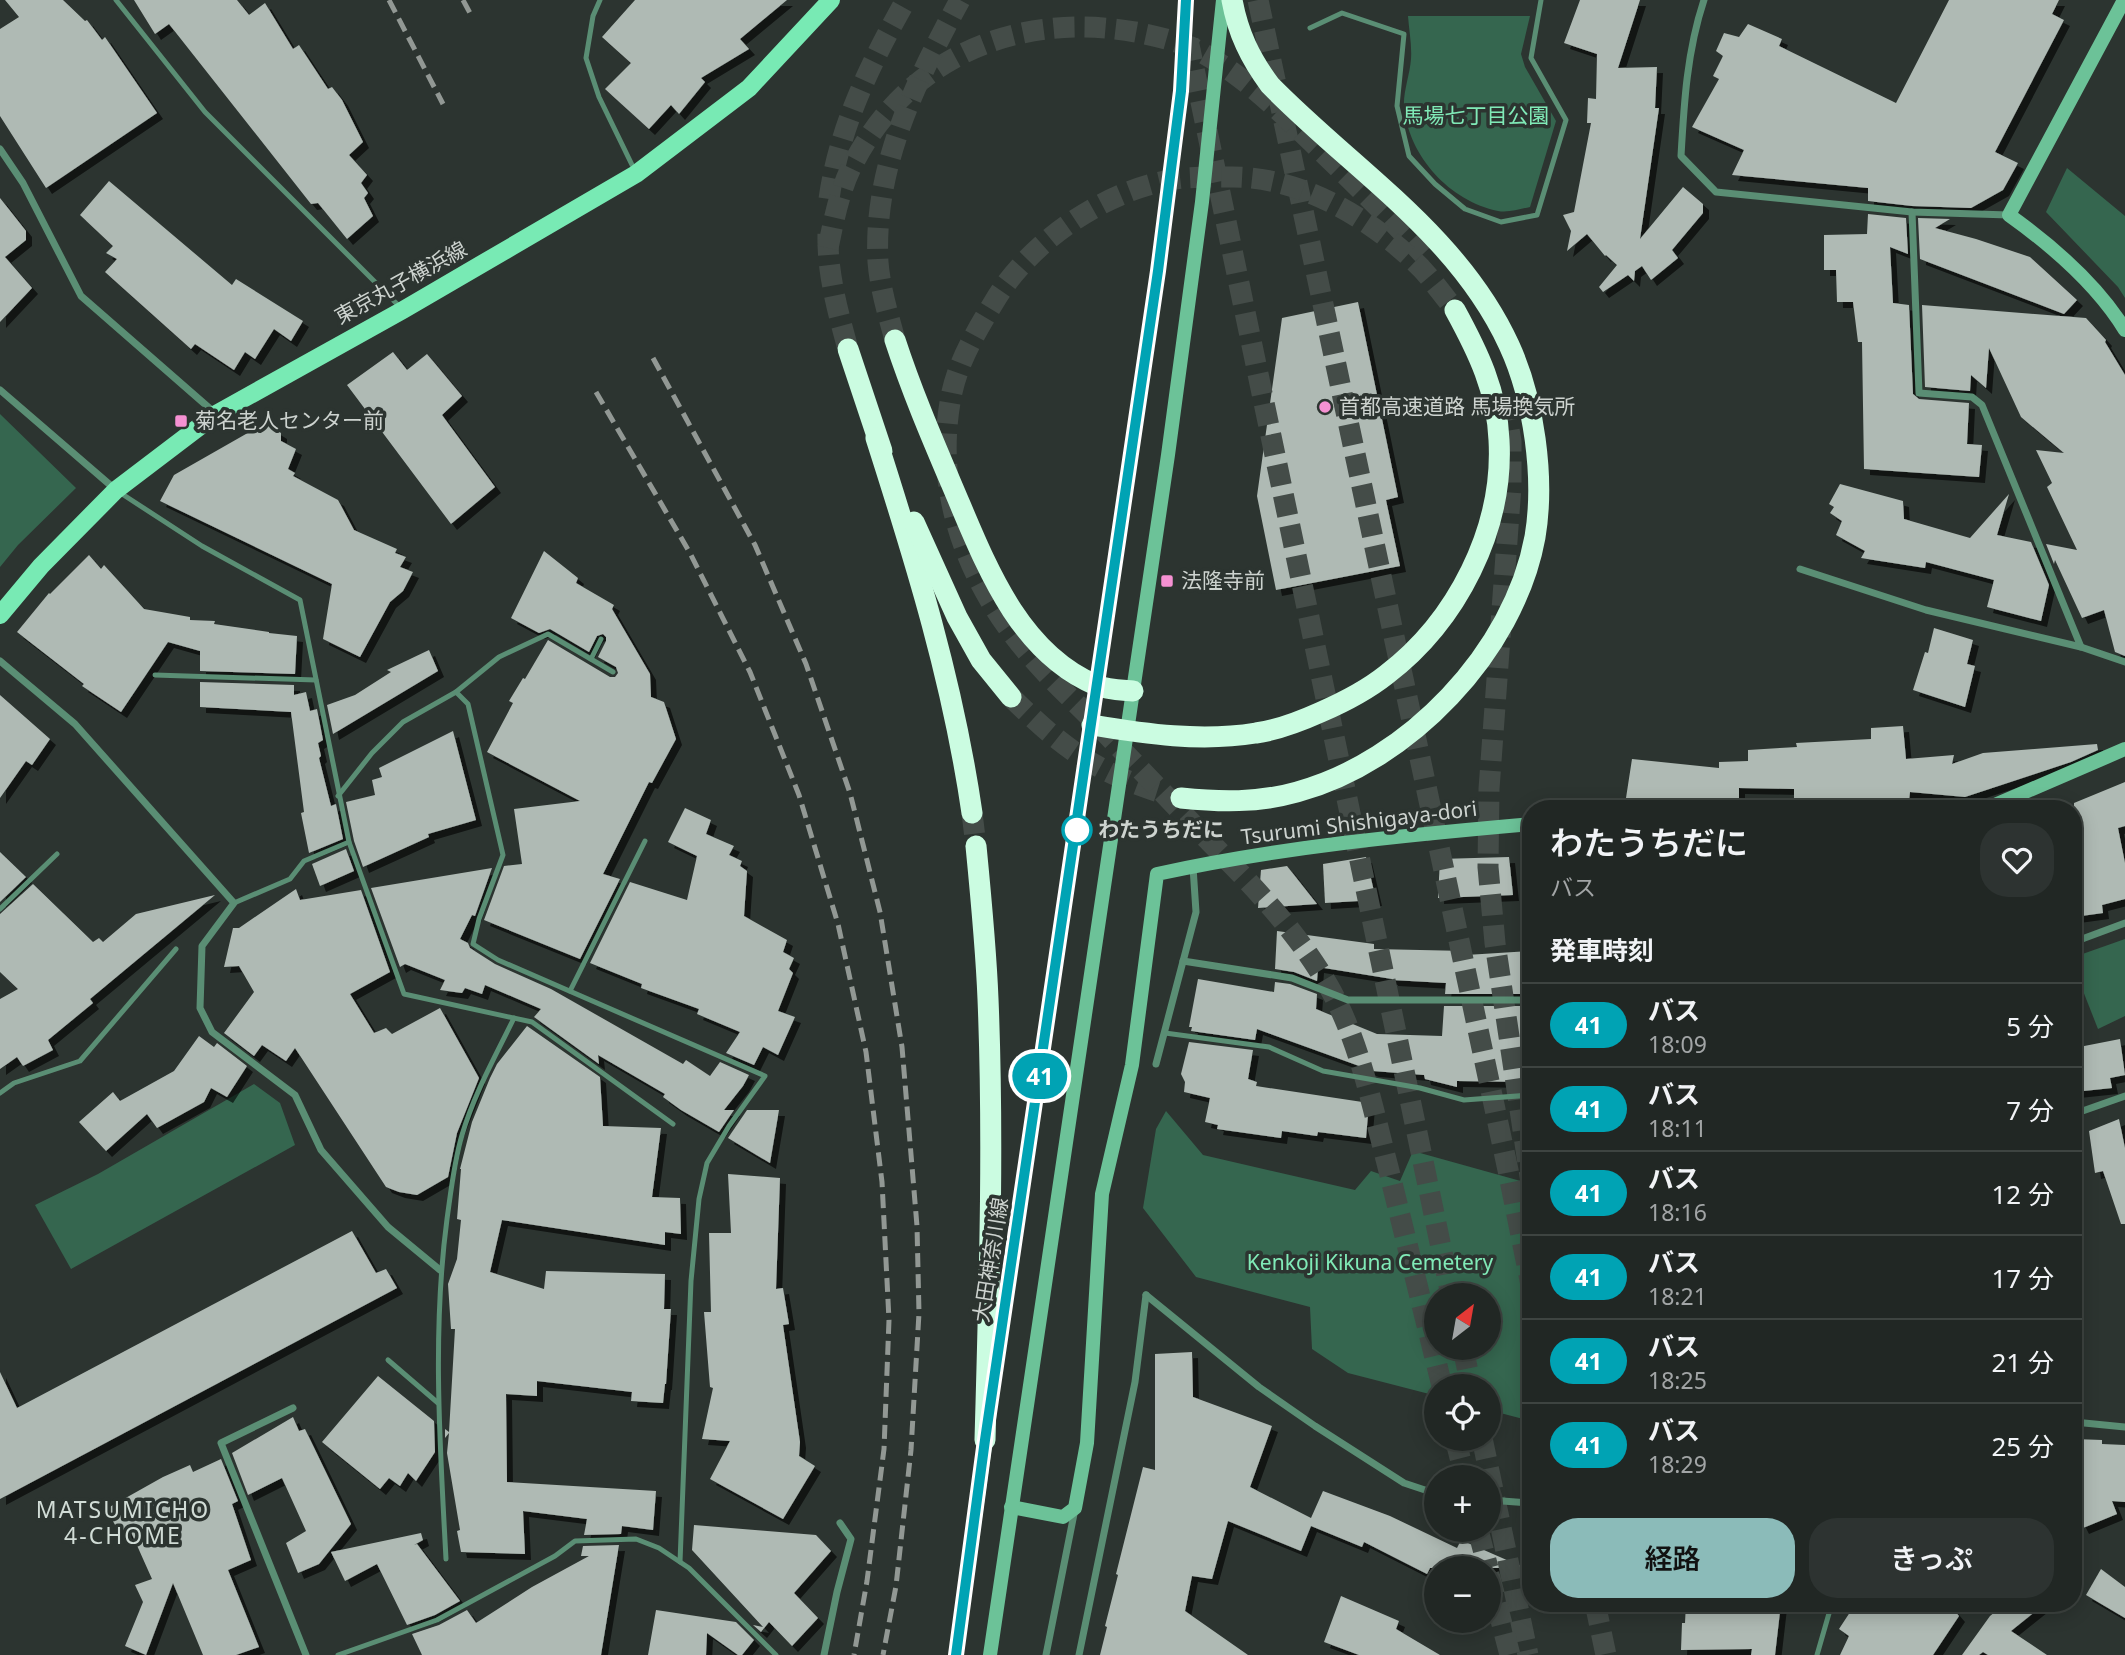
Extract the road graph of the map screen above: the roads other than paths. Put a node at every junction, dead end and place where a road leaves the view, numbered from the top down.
1 (116, 0) edge
2 (600, 0) edge
3 (831, 0) edge
4 (1186, 0) edge
5 (1223, 0) edge
6 (1232, 0) edge
7 (1541, 0) edge
8 (1704, 0) edge
9 (2124, 0) edge
10 (1310, 29) dead end
11 (0, 149) edge
12 (636, 174) junction
13 (1912, 212) junction
14 (2009, 215) junction
15 (403, 310) junction
16 (1455, 310) tunnel mouth
17 (2125, 330) edge
18 (895, 340) tunnel mouth
19 (848, 349) tunnel mouth
20 (0, 390) edge
21 (216, 414) junction
22 (876, 438) junction
23 (116, 490) junction
24 (1800, 569) dead end
25 (0, 615) edge
26 (601, 639) dead end
27 (2081, 647) junction
28 (590, 659) junction
29 (0, 661) edge
30 (2125, 662) edge
31 (613, 672) dead end
32 (155, 675) dead end
33 (316, 680) junction
34 (1098, 686) junction
35 (1133, 691) junction
36 (456, 692) junction
37 (1011, 697) tunnel mouth
38 (1092, 725) junction
39 (1127, 731) junction
40 (2125, 749) edge
41 (338, 796) junction
42 (1181, 799) tunnel mouth
43 (2007, 800) edge
44 (972, 813) tunnel mouth
45 (1522, 825) edge
46 (645, 841) dead end
47 (349, 842) junction
48 (976, 846) tunnel mouth
49 (58, 854) dead end
50 (1193, 866) junction
51 (234, 903) junction
52 (0, 909) edge
53 (2125, 923) edge
54 (2082, 939) edge
55 (176, 948) dead end
56 (1183, 961) junction
57 (570, 991) junction
58 (1522, 1000) edge
59 (514, 1018) junction
60 (1164, 1033) junction
61 (1156, 1064) dead end
62 (0, 1093) edge
63 (1522, 1096) edge
64 (2125, 1096) edge
65 (2082, 1111) edge
66 (673, 1124) dead end
67 (440, 1270) junction
68 (387, 1360) dead end
69 (438, 1404) junction
70 (293, 1408) dead end
71 (2082, 1423) edge
72 (2125, 1427) edge
73 (985, 1440) junction
74 (1424, 1490) edge
75 (1501, 1501) edge
76 (1522, 1502) edge
77 (1011, 1507) junction
78 (1075, 1508) junction
79 (840, 1522) dead end
80 (446, 1559) dead end
81 (680, 1562) junction
82 (1829, 1612) edge
83 (306, 1655) edge
84 (338, 1655) edge
85 (776, 1655) edge
86 (824, 1655) edge
87 (956, 1655) edge
88 (990, 1655) edge
89 (1046, 1655) edge
90 (1079, 1655) edge
91 (1817, 1655) edge

1 - 15 lane
2 - 12 lane
3 - 12 main road, 東京丸子横浜線
4 - 34 main road, 大田神奈川線
5 - 35 main road
6 - 42 highway
7 - 10 lane
8 - 13 street
9 - 14 main road
11 - 21 street
12 - 15 main road, 東京丸子横浜線
13 - 14 street
13 - 27 street
14 - 17 main road
15 - 21 main road, 東京丸子横浜線
16 - 39 highway
18 - 34 highway
19 - 22 highway
20 - 23 street
21 - 23 main road, 東京丸子横浜線
22 - 37 highway
22 - 44 highway
23 - 25 main road, 東京丸子横浜線
23 - 33 lane
24 - 27 street
26 - 28 lane
27 - 30 street
28 - 31 lane
28 - 36 lane
29 - 51 street
32 - 33 lane
33 - 41 lane
34 - 35 highway
34 - 38 main road, 大田神奈川線
35 - 39 main road
36 - 41 lane
36 - 57 lane
38 - 39 highway
38 - 73 main road, 大田神奈川線
39 - 77 main road
40 - 43 main road
41 - 47 lane
45 - 50 main road, Tsurumi Shishigaya-dori
46 - 57 lane
47 - 51 lane
47 - 59 lane
48 - 73 highway
49 - 52 lane
50 - 56 street
50 - 78 main road
51 - 67 street
53 - 54 street
55 - 62 lane
56 - 58 street
56 - 60 street
57 - 81 lane
59 - 66 lane
59 - 67 lane
60 - 61 street
60 - 63 lane
64 - 65 street
67 - 69 lane
68 - 69 lane
69 - 80 lane
70 - 83 street
71 - 72 street
73 - 87 main road, 大田神奈川線
74 - 90 street
75 - 76 street
77 - 78 main road
77 - 88 main road
78 - 89 street
79 - 86 street
81 - 84 lane
81 - 85 lane
82 - 91 lane

